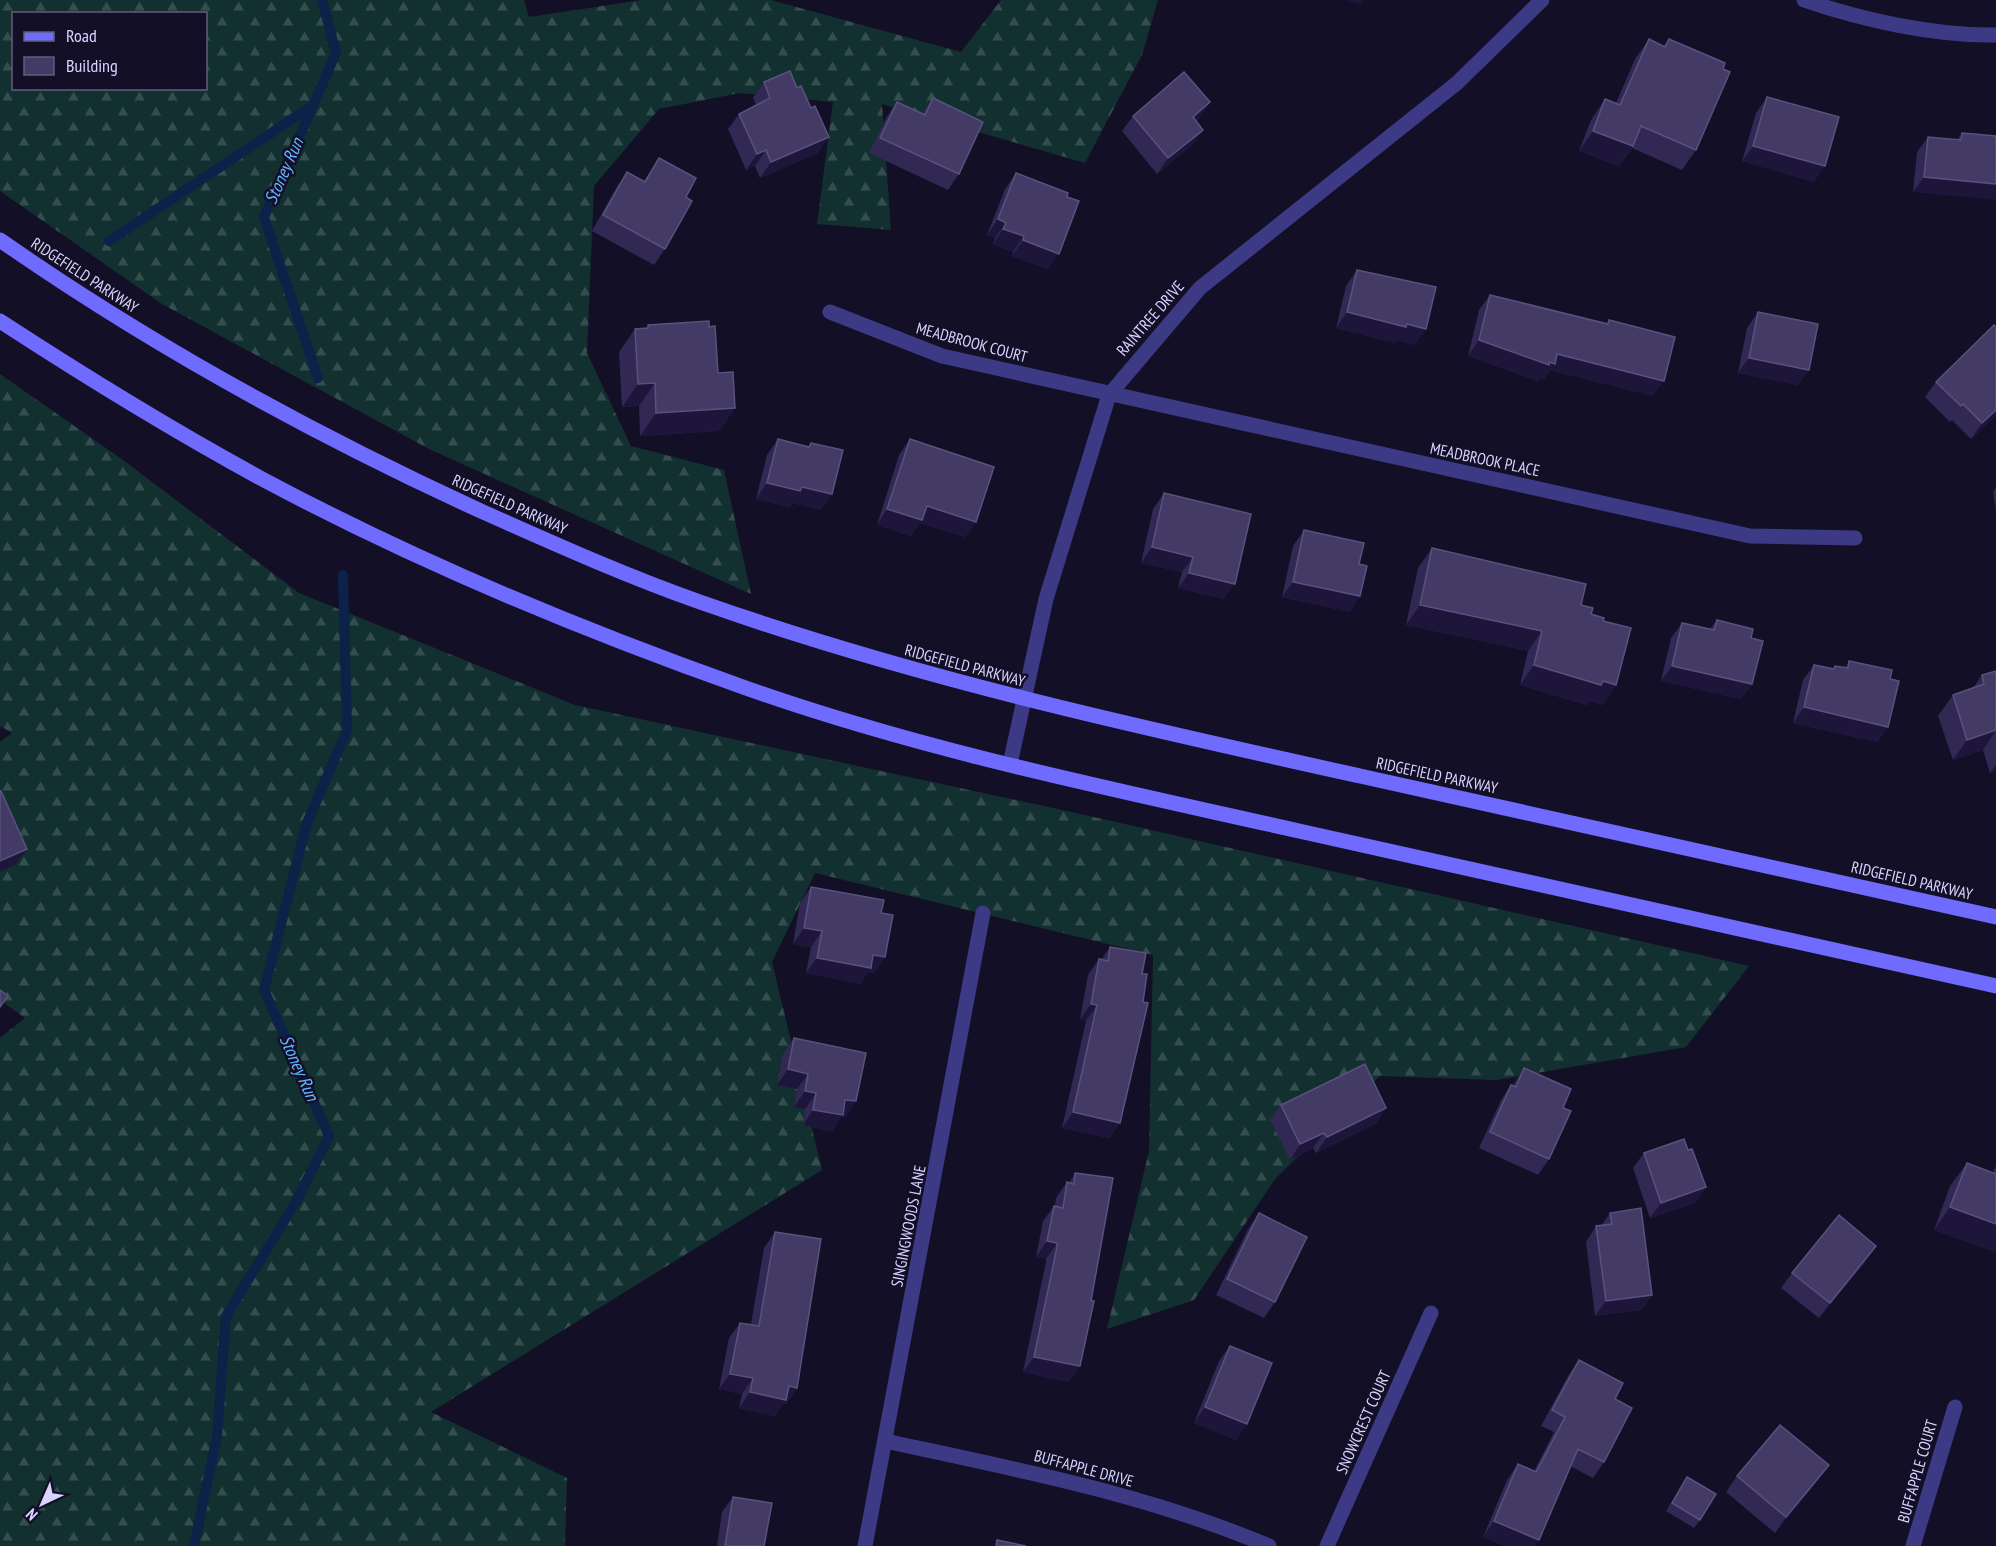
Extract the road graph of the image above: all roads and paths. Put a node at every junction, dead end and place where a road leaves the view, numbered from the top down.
1 (1542, 0) edge
2 (1804, 0) edge
3 (1996, 35) edge
4 (0, 240) edge
5 (830, 312) dead end
6 (0, 321) edge
7 (1109, 395) junction
8 (1855, 538) dead end
9 (1024, 700) junction
10 (1010, 764) junction
11 (983, 913) dead end
12 (1996, 917) edge
13 (1996, 986) edge
14 (1431, 1313) dead end
15 (1955, 1407) dead end
16 (885, 1441) junction
17 (865, 1546) edge
18 (1269, 1546) edge
19 (1328, 1546) edge
20 (1913, 1546) edge

1 - 7 street, RAINTREE DRIVE
2 - 3 street
4 - 9 main road, RIDGEFIELD PARKWAY
5 - 7 street, MEADBROOK COURT
6 - 10 main road
7 - 8 street, MEADBROOK PLACE
7 - 9 street, RAINTREE DRIVE
9 - 10 street, RAINTREE DRIVE
9 - 12 main road, RIDGEFIELD PARKWAY
10 - 13 main road
11 - 16 street, SINGINGWOODS LANE
14 - 19 street, SNOWCREST COURT
15 - 20 street, BUFFAPPLE COURT
16 - 17 street, SINGINGWOODS LANE
16 - 18 street, BUFFAPPLE DRIVE

